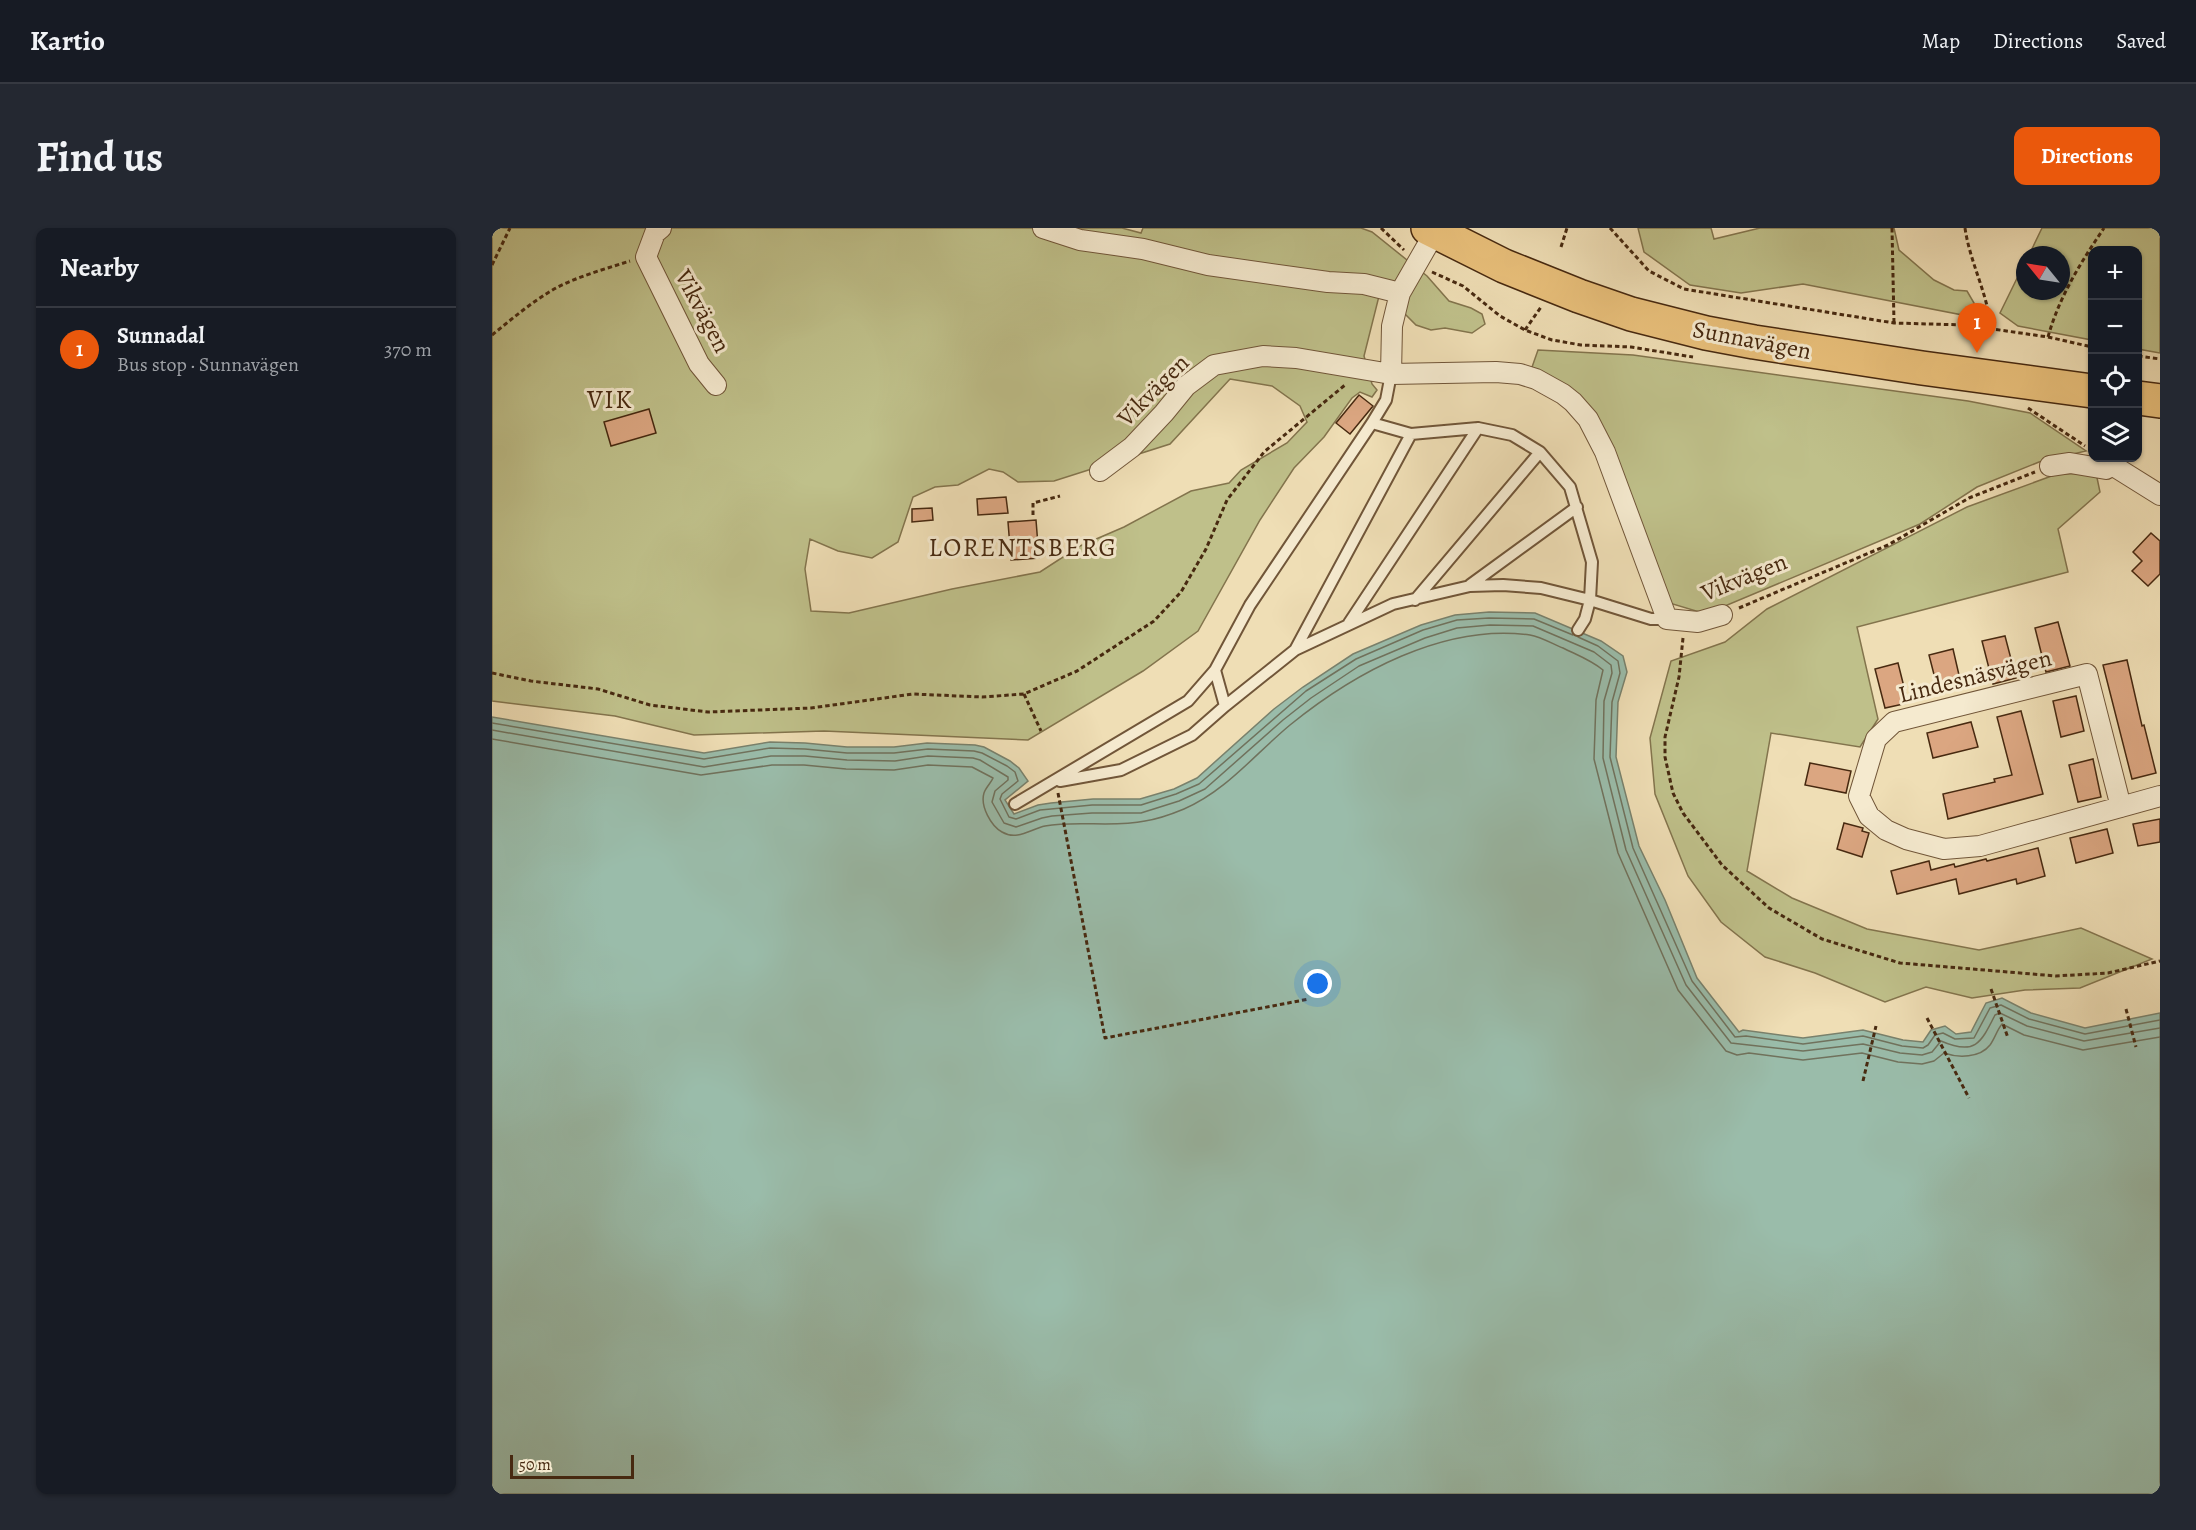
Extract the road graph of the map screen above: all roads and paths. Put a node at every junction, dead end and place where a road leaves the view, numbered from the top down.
1 (510, 228) edge
2 (661, 228) edge
3 (1043, 228) edge
4 (1477, 228) edge
5 (1567, 228) edge
6 (1610, 228) edge
7 (1892, 228) edge
8 (1965, 228) edge
9 (2104, 228) edge
10 (1432, 230) edge
11 (1561, 247) dead end
12 (646, 257) junction
13 (492, 265) edge
14 (1400, 293) junction
15 (1547, 299) dead end
16 (1894, 323) junction
17 (1991, 329) junction
18 (1525, 330) dead end
19 (492, 334) edge
20 (2048, 337) junction
21 (2088, 345) edge
22 (2142, 357) edge
23 (2160, 359) edge
24 (2088, 368) edge
25 (1365, 370) junction
26 (1390, 374) junction
27 (2142, 376) edge
28 (2160, 378) edge
29 (716, 385) dead end
30 (2088, 390) edge
31 (2142, 399) edge
32 (2160, 401) edge
33 (1372, 423) junction
34 (1478, 428) junction
35 (1411, 434) junction
36 (1540, 452) junction
37 (2050, 466) joint
38 (1100, 471) dead end
39 (2160, 495) edge
40 (1060, 496) dead end
41 (1577, 507) junction
42 (1033, 515) dead end
43 (1470, 586) junction
44 (1415, 600) junction
45 (1590, 600) junction
46 (1722, 615) joint
47 (1675, 620) junction
48 (1348, 624) junction
49 (1578, 630) dead end
50 (1295, 650) junction
51 (1215, 670) junction
52 (492, 673) edge
53 (1024, 694) junction
54 (1225, 706) junction
55 (1041, 731) dead end
56 (1051, 783) junction
57 (1058, 793) dead end
58 (2160, 796) edge
59 (1015, 804) dead end
60 (2121, 807) junction
61 (2160, 961) edge
62 (1991, 989) dead end
63 (1309, 999) dead end
64 (2126, 1009) dead end
65 (1927, 1018) dead end
66 (1876, 1026) dead end
67 (2008, 1038) dead end
68 (2136, 1047) dead end
69 (1863, 1081) dead end
70 (1969, 1098) dead end

1 - 13 path
2 - 12 street, Vikvägen
3 - 14 street
4 - 24 highway, Sunnavägen
5 - 11 path
6 - 16 path
7 - 16 path
8 - 17 path
9 - 20 path
10 - 14 street
10 - 30 highway, Sunnavägen
12 - 19 path
12 - 29 street, Vikvägen
14 - 26 street
15 - 18 path
16 - 17 path
17 - 20 path
20 - 21 path
22 - 23 path
25 - 26 street, Vikvägen
25 - 38 street, Vikvägen
25 - 53 path
26 - 33 lane
26 - 47 street, Vikvägen
27 - 28 highway
31 - 32 highway
33 - 35 lane
33 - 51 lane
34 - 35 lane
34 - 36 lane
34 - 48 lane
35 - 50 lane
36 - 41 lane
36 - 44 lane
37 - 39 street
37 - 46 path, Vikvägen
40 - 42 path
41 - 43 lane
41 - 45 lane
43 - 44 lane
43 - 45 lane
44 - 48 lane
45 - 47 lane
45 - 49 lane
46 - 47 street, Vikvägen
47 - 61 path
48 - 50 lane
50 - 54 lane
51 - 54 lane
51 - 56 lane
52 - 53 path
53 - 55 path
54 - 56 lane
56 - 59 lane
57 - 63 path
58 - 60 street, Lindesnäsvägen
60 - 60 street, Lindesnäsvägen
62 - 67 path
64 - 68 path
65 - 70 path
66 - 69 path

